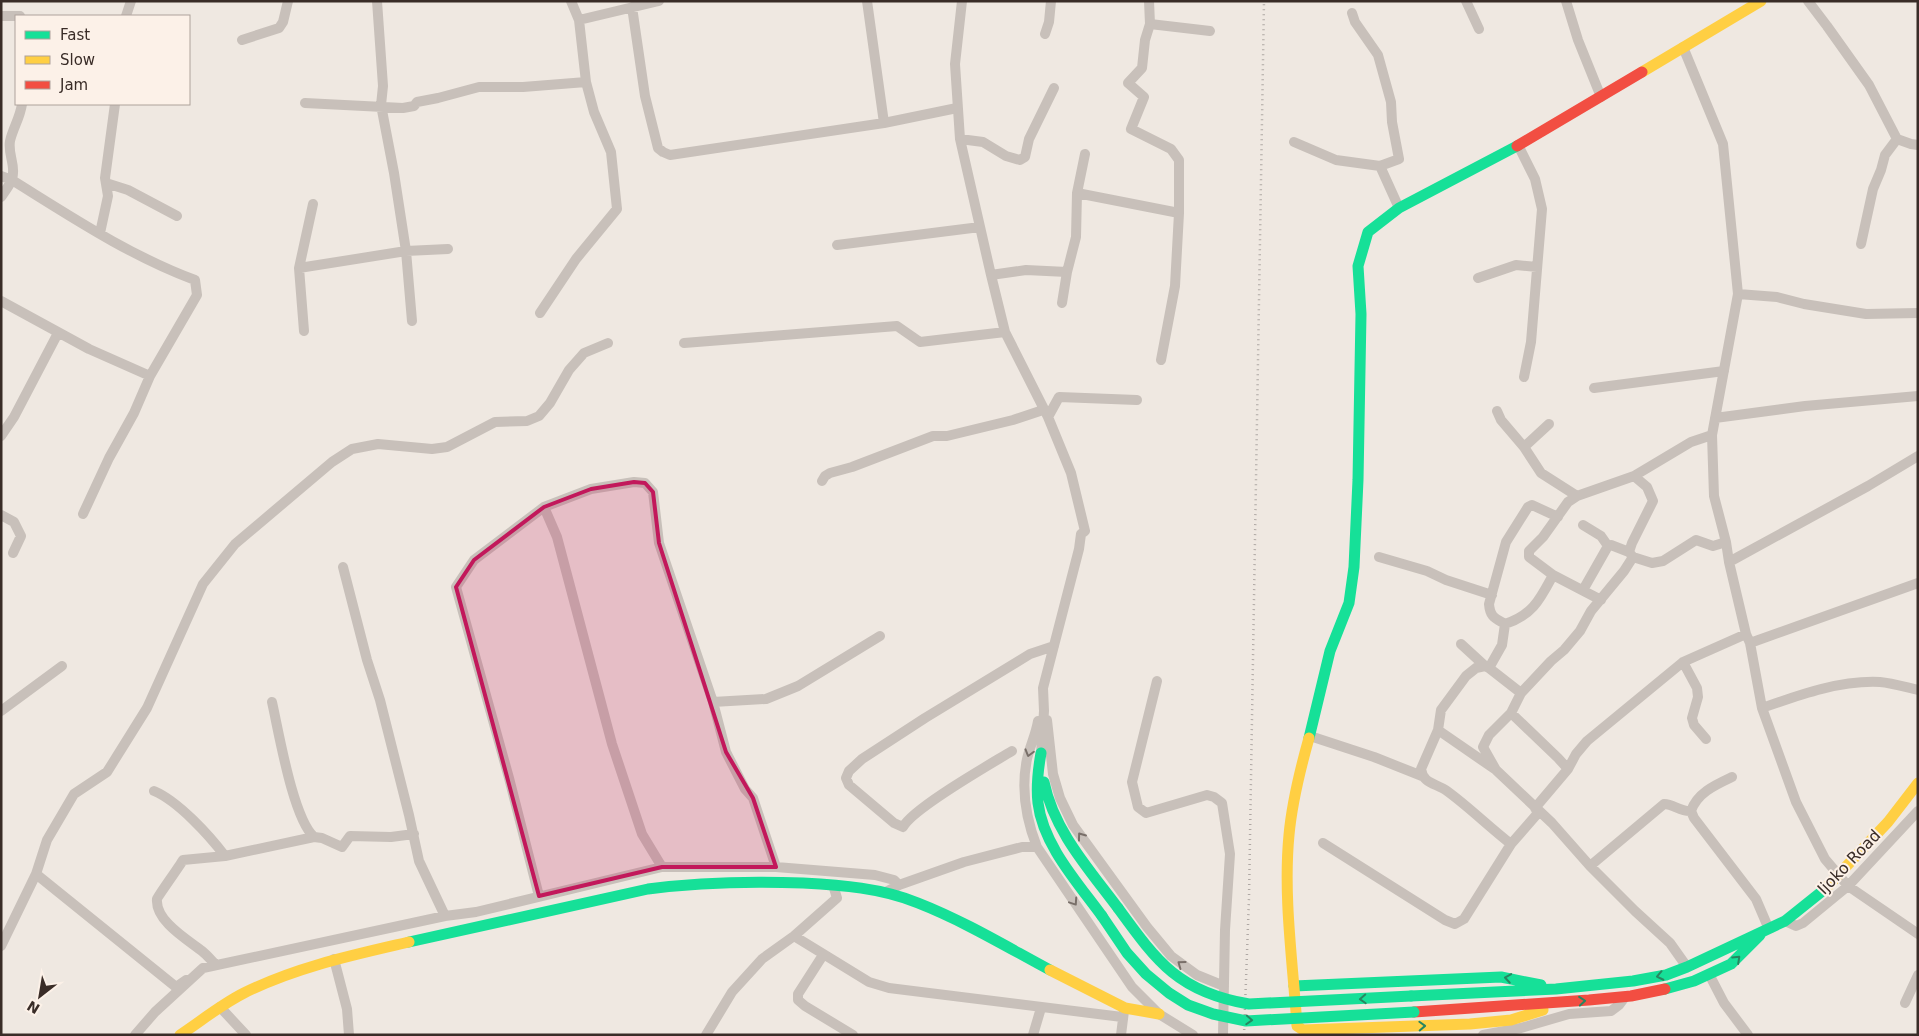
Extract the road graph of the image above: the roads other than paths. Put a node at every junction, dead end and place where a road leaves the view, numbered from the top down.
1 (132, 1) edge
2 (288, 1) edge
3 (377, 1) edge
4 (571, 1) edge
5 (659, 1) edge
6 (867, 1) edge
7 (962, 1) edge
8 (1052, 1) edge
9 (1149, 1) edge
10 (1466, 1) edge
11 (1566, 1) edge
12 (1761, 1) edge
13 (1808, 1) edge
14 (632, 7) junction
15 (1352, 13) dead end
16 (126, 15) edge
17 (1, 16) edge
18 (15, 16) edge
19 (579, 20) junction
20 (1150, 24) junction
21 (1479, 29) dead end
22 (1210, 31) dead end
23 (1045, 34) dead end
24 (242, 40) dead end
25 (1683, 47) junction
26 (586, 82) junction
27 (1054, 88) dead end
28 (1601, 97) junction
29 (305, 103) dead end
30 (22, 105) edge
31 (115, 105) edge
32 (381, 105) junction
33 (957, 108) junction
34 (884, 123) junction
35 (960, 139) junction
36 (1897, 139) junction
37 (1294, 142) dead end
38 (1518, 145) junction
39 (1918, 145) edge
40 (1085, 154) dead end
41 (1380, 166) junction
42 (1, 176) edge
43 (12, 180) junction
44 (106, 183) junction
45 (1077, 193) junction
46 (1, 197) edge
47 (313, 204) dead end
48 (1399, 208) junction
49 (1179, 213) junction
50 (177, 216) dead end
51 (980, 227) junction
52 (100, 232) junction
53 (836, 244) dead end
54 (1861, 244) dead end
55 (448, 249) dead end
56 (406, 251) junction
57 (1537, 266) junction
58 (299, 268) junction
59 (1067, 272) junction
60 (991, 275) junction
61 (1478, 278) dead end
62 (1738, 294) junction
63 (1, 301) edge
64 (1062, 303) dead end
65 (540, 313) dead end
66 (1918, 313) edge
67 (412, 321) dead end
68 (304, 331) dead end
69 (1005, 332) junction
70 (58, 333) junction
71 (608, 343) dead end
72 (684, 343) dead end
73 (1161, 360) dead end
74 (1724, 371) junction
75 (150, 376) junction
76 (1524, 377) dead end
77 (1594, 388) dead end
78 (1918, 396) edge
79 (1137, 400) dead end
80 (1497, 411) dead end
81 (1046, 414) junction
82 (1715, 418) junction
83 (1549, 424) dead end
84 (3, 429) edge
85 (1712, 435) junction
86 (1524, 447) junction
87 (1918, 456) edge
88 (1634, 476) junction
89 (822, 482) dead end
90 (1576, 496) junction
91 (544, 506) junction
92 (83, 514) dead end
93 (1, 515) edge
94 (1558, 517) junction
95 (1582, 525) dead end
96 (1726, 542) junction
97 (1608, 546) junction
98 (13, 553) dead end
99 (1631, 554) junction
100 (1379, 557) dead end
101 (1728, 562) junction
102 (343, 567) dead end
103 (1553, 574) junction
104 (1918, 583) edge
105 (1583, 590) junction
106 (1492, 595) junction
107 (1601, 600) junction
108 (1505, 624) junction
109 (880, 636) dead end
110 (1748, 639) junction
111 (1461, 644) dead end
112 (1054, 646) junction
113 (1683, 662) junction
114 (62, 666) dead end
115 (1487, 667) junction
116 (1157, 681) dead end
117 (1043, 688) junction
118 (1918, 690) edge
119 (1521, 693) junction
120 (272, 702) dead end
121 (713, 702) junction
122 (1762, 708) junction
123 (1, 711) edge
124 (1511, 713) junction
125 (1438, 730) junction
126 (1310, 736) junction
127 (1706, 739) dead end
128 (1012, 751) dead end
129 (1041, 753) junction
130 (1568, 769) junction
131 (1496, 770) junction
132 (1422, 776) junction
133 (1732, 777) dead end
134 (1918, 783) edge
135 (154, 791) dead end
136 (1535, 808) junction
137 (1691, 811) junction
138 (1918, 811) edge
139 (414, 834) junction
140 (309, 836) junction
141 (1322, 843) dead end
142 (1511, 844) junction
143 (1037, 846) junction
144 (225, 856) junction
145 (1590, 866) junction
146 (662, 867) junction
147 (776, 867) junction
148 (36, 874) junction
149 (1839, 875) junction
150 (832, 885) junction
151 (899, 885) junction
152 (1848, 886) junction
153 (886, 892) junction
154 (539, 896) junction
155 (445, 916) junction
156 (1785, 921) junction
157 (1768, 927) junction
158 (1918, 934) edge
159 (794, 936) junction
160 (1, 946) edge
161 (823, 955) junction
162 (334, 959) junction
163 (216, 965) junction
164 (1687, 967) junction
165 (203, 968) junction
166 (1918, 975) edge
167 (1710, 976) junction
168 (1224, 986) junction
169 (1294, 986) junction
170 (1556, 989) junction
171 (1625, 997) junction
172 (1558, 1003) junction
173 (1905, 1003) dead end
174 (220, 1007) junction
175 (1041, 1008) junction
176 (1123, 1012) junction
177 (1159, 1014) junction
178 (1304, 1032) edge
179 (135, 1035) edge
180 (180, 1035) edge
181 (246, 1035) edge
182 (349, 1035) edge
183 (706, 1035) edge
184 (853, 1035) edge
185 (1033, 1035) edge
186 (1121, 1035) edge
187 (1193, 1035) edge
188 (1222, 1035) edge
189 (1483, 1035) edge
190 (1748, 1035) edge

1 - 16 street
2 - 24 street
3 - 32 street
4 - 19 street
5 - 14 street
6 - 34 street
7 - 33 street
8 - 23 street
9 - 20 street
10 - 21 street
11 - 28 street
12 - 25 main road
13 - 36 street
14 - 19 street
14 - 34 street
15 - 41 street
17 - 18 street
19 - 26 street
20 - 22 street
20 - 49 street
25 - 28 main road
25 - 62 street
26 - 32 street
26 - 65 street
27 - 35 street
28 - 38 main road
29 - 32 street
30 - 43 street
31 - 44 street
32 - 56 street
33 - 34 street
33 - 35 street
35 - 51 street
36 - 39 street
36 - 54 street
37 - 41 street
38 - 48 main road
38 - 57 street
40 - 45 street
41 - 48 street
42 - 43 street
43 - 46 street
43 - 52 street
44 - 50 street
44 - 52 street
45 - 49 street
45 - 59 street
47 - 58 street
48 - 126 main road
49 - 73 street
51 - 53 street
51 - 60 street
52 - 75 street
55 - 56 street
56 - 58 street
56 - 67 street
57 - 61 street
57 - 76 street
58 - 68 street
59 - 60 street
59 - 64 street
60 - 69 street
62 - 66 street
62 - 74 street
63 - 70 street
69 - 72 street
69 - 81 street
70 - 75 street
70 - 84 street
71 - 148 street
74 - 77 street
74 - 82 street
75 - 92 street
78 - 82 street
79 - 81 street
80 - 86 street
81 - 89 street
81 - 112 street
82 - 85 street
83 - 86 street
85 - 88 street
85 - 96 street
86 - 90 street
87 - 101 street
88 - 90 street
88 - 99 street
90 - 94 street
91 - 121 street
91 - 146 street
91 - 154 street
93 - 98 street
94 - 103 street
94 - 106 street
95 - 97 street
96 - 99 street
96 - 101 street
97 - 99 street
97 - 105 street
99 - 107 street
100 - 106 street
101 - 110 street
102 - 139 street
103 - 105 street
103 - 108 street
104 - 110 street
105 - 107 street
106 - 108 street
107 - 119 street
108 - 115 street
109 - 121 street
110 - 113 street
110 - 122 street
111 - 115 street
112 - 117 street
112 - 128 street
113 - 127 street
113 - 130 street
114 - 123 street
115 - 119 street
115 - 125 street
116 - 168 street
117 - 129 street
117 -> 143 street
168 -> 117 street
118 - 122 street
119 - 124 street
120 - 140 street
121 - 147 street
122 - 149 street
124 - 130 street
124 - 131 street
125 - 131 street
125 - 132 street
126 - 132 street
126 - 169 main road
170 -> 129 main road, Ijoko Road, bridge
129 -> 172 main road, bridge
130 - 136 street
131 - 136 street
132 - 142 street
133 - 137 street
134 - 149 main road, Ijoko Road
135 - 144 street
136 - 142 street
136 - 145 street
137 - 145 street
137 - 157 street
138 - 152 street
139 - 140 street
139 - 155 street
140 - 144 street
141 - 142 street
143 - 151 street
143 -> 177 street
144 - 163 street
145 - 164 street
146 - 147 street
146 - 154 street
147 - 151 street
148 - 160 street
148 - 165 street
149 - 152 street
149 - 156 main road, Ijoko Road
150 - 153 main road
150 - 159 street
150 - 162 main road
151 - 153 street
152 - 156 street
152 - 158 street
153 - 176 main road
154 - 155 street
155 - 163 street
156 - 157 main road, Ijoko Road
157 - 164 main road, Ijoko Road
167 -> 157 main road
159 - 161 street
159 - 183 street
161 - 175 street
161 - 184 street
162 - 174 main road
162 - 182 street
163 - 165 street
164 -> 170 main road, Ijoko Road
165 - 179 street
166 - 173 street
167 - 171 main road
167 - 190 street
168 - 188 street
170 -> 169 main road
169 - 178 main road
172 -> 171 main road
171 - 189 street
178 -> 172 main road
174 - 180 main road
174 - 181 street
175 - 176 street
175 - 185 street
176 - 177 main road
176 - 186 street
177 - 187 street

